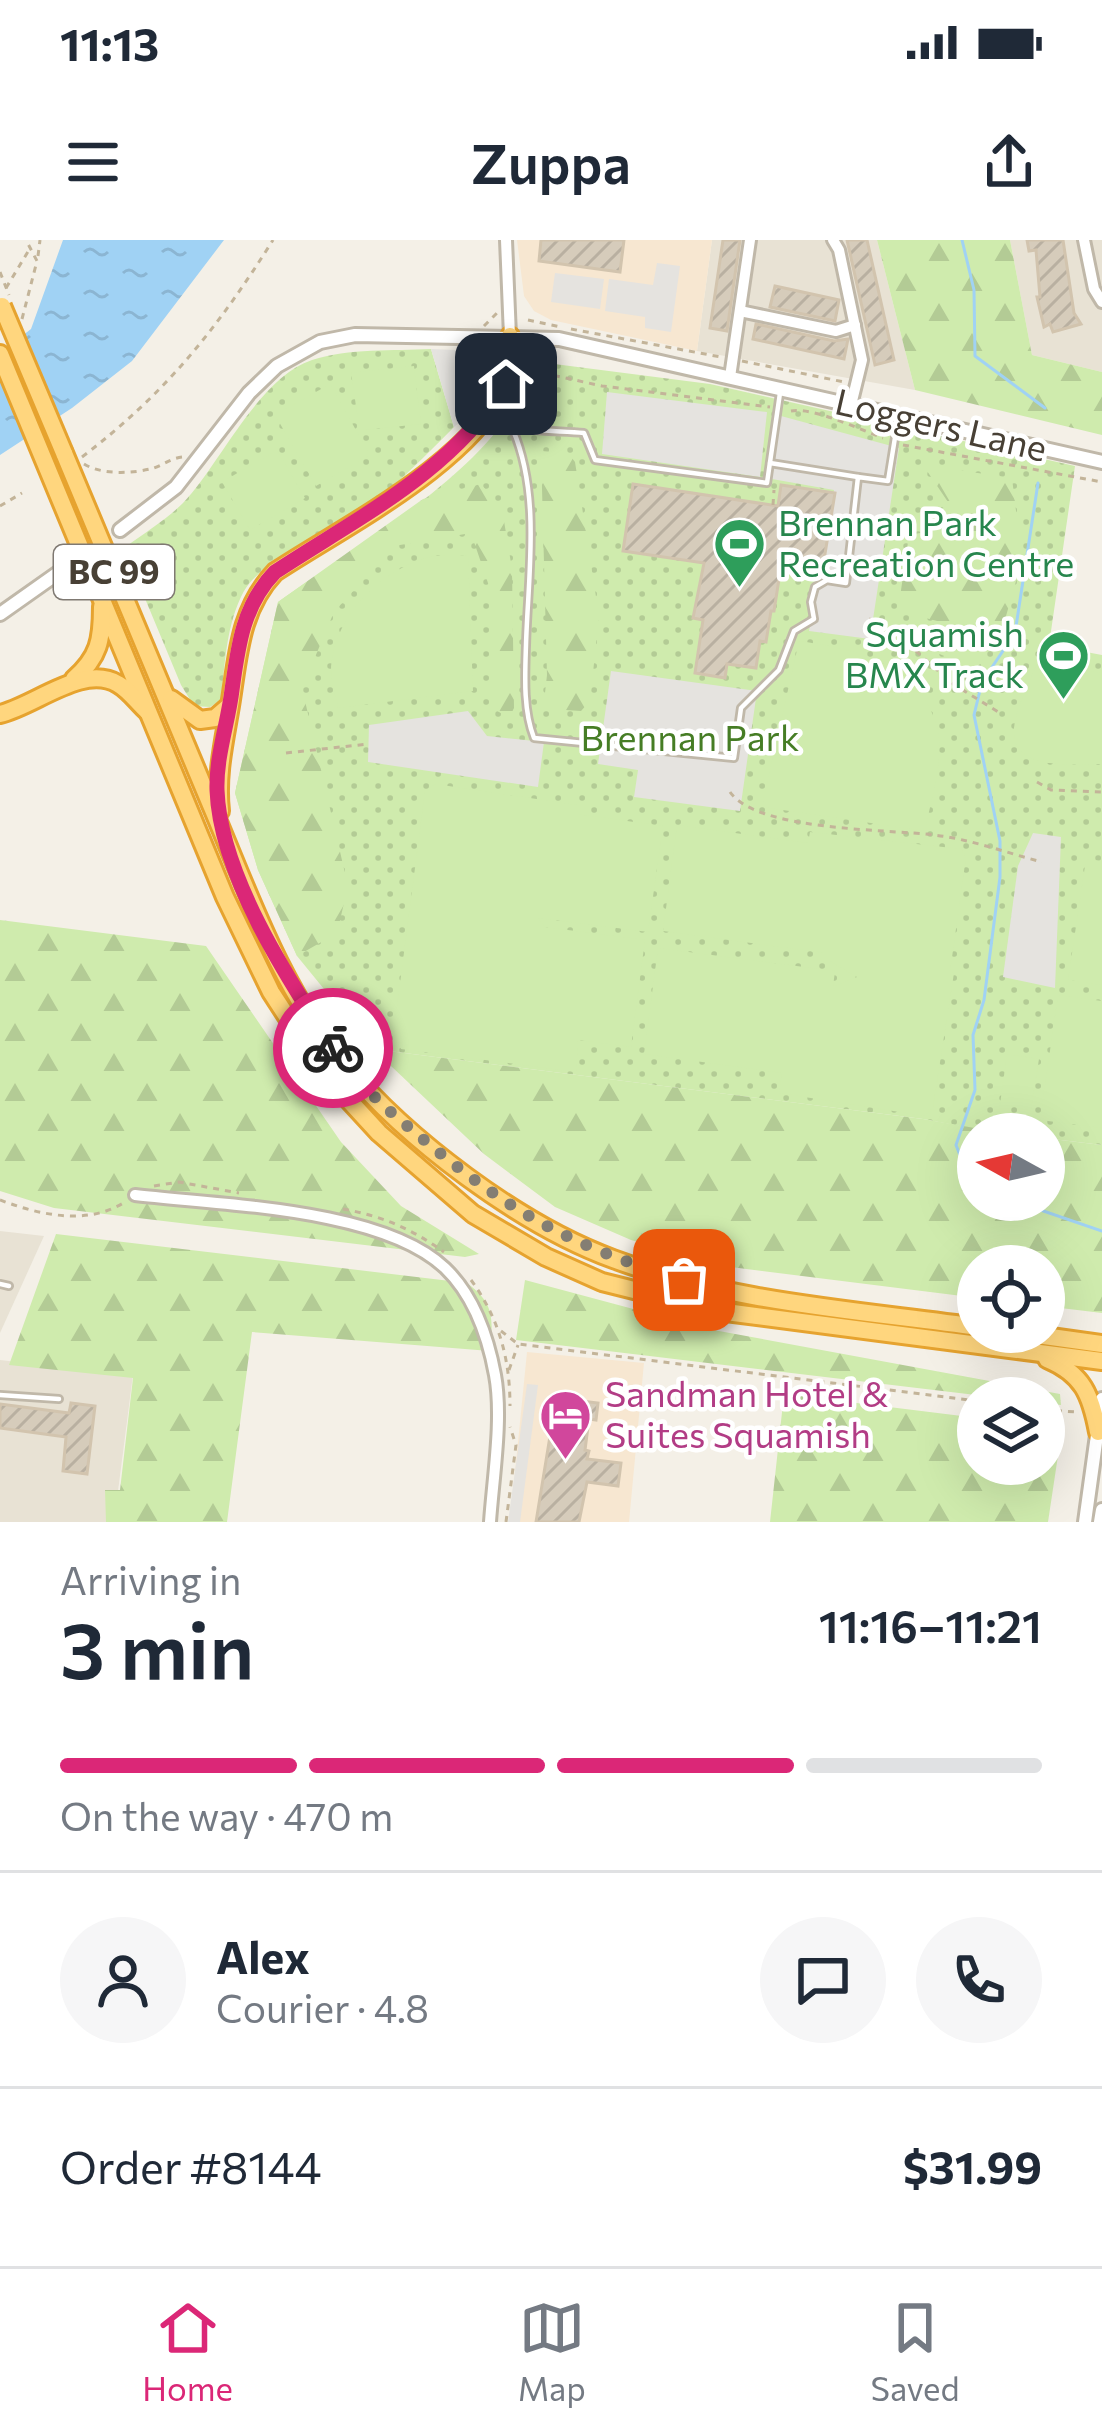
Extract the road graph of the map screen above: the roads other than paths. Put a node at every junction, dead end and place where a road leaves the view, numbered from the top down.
1 (506, 240) edge
2 (750, 240) edge
3 (833, 240) edge
4 (1084, 240) edge
5 (4, 298) edge
6 (1102, 302) edge
7 (740, 311) junction
8 (855, 326) junction
9 (510, 336) junction
10 (0, 354) edge
11 (730, 377) junction
12 (781, 389) junction
13 (851, 405) junction
14 (486, 415) junction
15 (898, 416) junction
16 (513, 430) junction
17 (1102, 461) edge
18 (770, 463) junction
19 (858, 477) junction
20 (120, 530) dead end
21 (68, 566) dead end
22 (102, 596) junction
23 (0, 614) edge
24 (64, 687) junction
25 (163, 691) junction
26 (230, 706) junction
27 (0, 714) edge
28 (152, 716) junction
29 (222, 830) junction
30 (135, 1195) road end
31 (0, 1284) edge
32 (9, 1286) dead end
33 (957, 1324) edge
34 (1065, 1339) edge
35 (957, 1342) edge
36 (1102, 1344) edge
37 (1028, 1353) edge
38 (1039, 1353) edge
39 (1102, 1361) edge
40 (0, 1395) edge
41 (58, 1399) dead end
42 (1102, 1399) edge
43 (1098, 1432) junction
44 (1102, 1510) edge
45 (490, 1522) edge
46 (1085, 1522) edge
47 (1100, 1522) edge

1 - 9 street
2 - 7 street
3 - 8 street
4 - 6 street
5 - 25 highway, BC 99, bridge
7 - 8 street
7 - 11 street
8 - 13 street
9 - 11 street, Loggers Lane
9 - 14 highway
9 - 20 street
10 - 22 highway
11 - 12 street, Loggers Lane
12 - 13 street, Loggers Lane
12 - 18 lane
13 - 15 street, Loggers Lane
14 - 16 lane
14 - 26 highway
15 - 17 street, Loggers Lane
15 - 19 lane
16 - 18 lane
16 - 19 lane
18 - 19 lane
21 - 23 street
22 - 24 highway
22 - 28 highway
24 - 27 highway
24 - 28 highway
25 - 26 highway
25 - 29 highway, BC 99
26 - 29 highway
28 - 35 highway
29 - 33 highway, BC 99
30 - 45 street
31 - 32 lane
34 - 36 highway
37 - 43 highway
38 - 39 highway
40 - 41 lane
42 - 43 street
43 - 46 street
44 - 47 street

